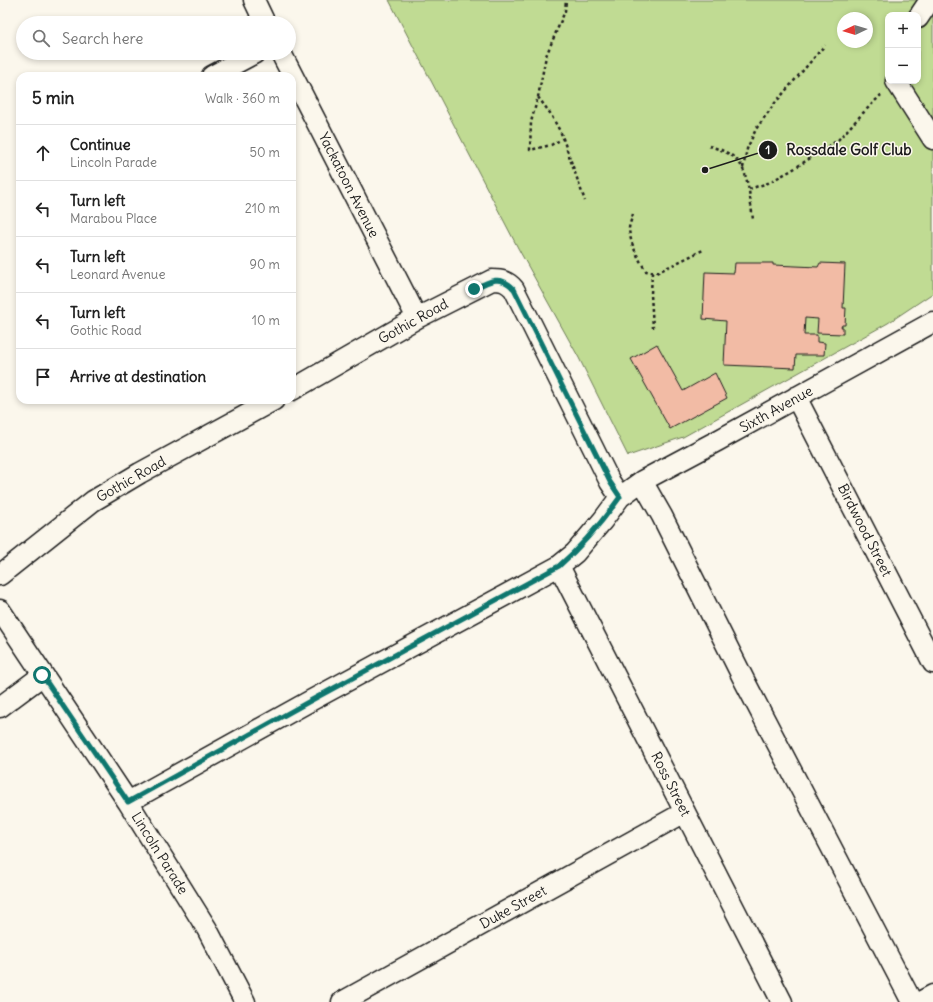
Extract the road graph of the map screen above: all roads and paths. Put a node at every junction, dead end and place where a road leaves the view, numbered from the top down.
1 (254, 0) edge
2 (566, 0) edge
3 (930, 0) edge
4 (921, 14) edge
5 (262, 16) edge
6 (825, 45) dead end
7 (242, 60) edge
8 (285, 60) edge
9 (219, 72) edge
10 (291, 72) edge
11 (296, 82) edge
12 (891, 85) edge
13 (538, 97) junction
14 (564, 138) junction
15 (933, 139) edge
16 (709, 146) dead end
17 (743, 168) junction
18 (748, 189) junction
19 (586, 201) dead end
20 (633, 214) dead end
21 (753, 220) dead end
22 (703, 250) dead end
23 (652, 272) junction
24 (417, 318) junction
25 (933, 322) edge
26 (653, 328) dead end
27 (296, 388) edge
28 (796, 398) junction
29 (267, 404) edge
30 (642, 481) junction
31 (620, 497) junction
32 (559, 566) junction
33 (0, 575) edge
34 (0, 610) edge
35 (933, 663) edge
36 (42, 675) junction
37 (0, 707) edge
38 (128, 802) junction
39 (685, 812) junction
40 (933, 995) edge
41 (245, 1002) edge
42 (342, 1002) edge
43 (782, 1002) edge
44 (912, 1002) edge
45 (920, 1002) edge

1 - 5 street
2 - 13 path
3 - 4 street
6 - 17 path
7 - 9 street
8 - 10 street, Yackatoon Avenue
11 - 24 street, Yackatoon Avenue
12 - 15 street
12 - 18 path
13 - 14 path
13 - 14 path
14 - 19 path
16 - 17 path
17 - 18 path
18 - 21 path
20 - 23 path
22 - 23 path
23 - 26 path
24 - 27 street, Gothic Road
24 - 31 street, Gothic Road
25 - 28 street, Sixth Avenue
28 - 30 street, Sixth Avenue
28 - 35 street, Birdwood Street
29 - 33 street, Gothic Road
30 - 31 street, Sixth Avenue
30 - 44 street
31 - 32 street, Sixth Avenue
32 - 38 street, Sixth Avenue
32 - 39 street, Ross Street
34 - 36 street, Lincoln Parade
36 - 37 street
36 - 38 street, Lincoln Parade
38 - 41 street, Lincoln Parade
39 - 42 street, Duke Street
39 - 43 street, Ross Street
40 - 45 street

